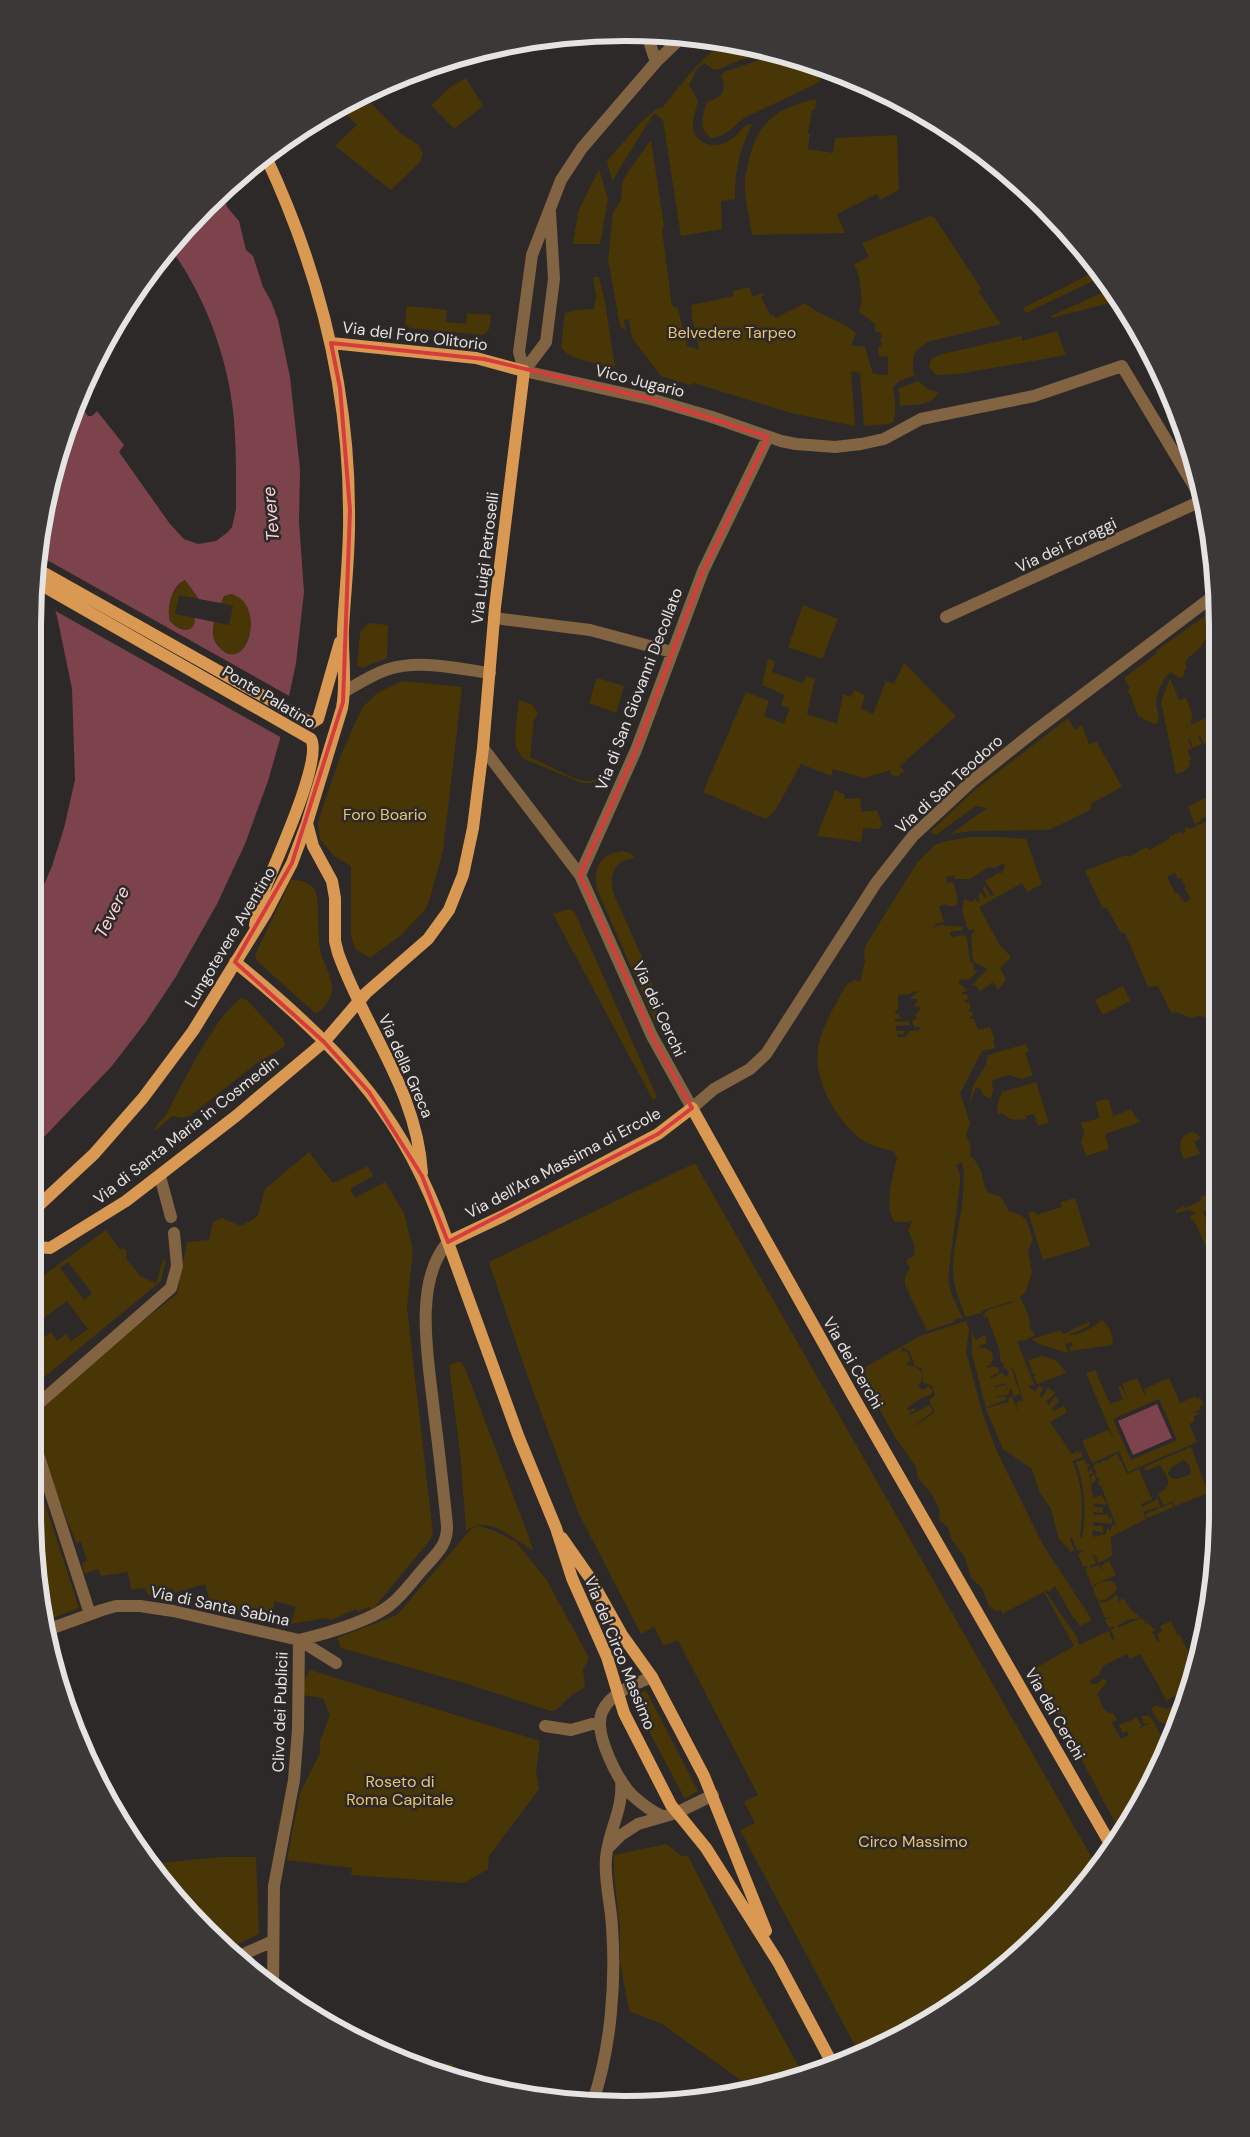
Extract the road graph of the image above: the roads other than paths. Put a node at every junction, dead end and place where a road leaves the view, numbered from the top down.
1 (649, 42) edge
2 (675, 43) edge
3 (656, 62) junction
4 (269, 163) edge
5 (550, 212) junction
6 (331, 343) junction
7 (524, 372) junction
8 (768, 437) junction
9 (1190, 480) edge
10 (1196, 504) edge
11 (43, 573) edge
12 (42, 586) edge
13 (1208, 600) edge
14 (946, 617) dead end
15 (494, 618) junction
16 (343, 630) junction
17 (672, 652) junction
18 (490, 673) junction
19 (344, 692) junction
20 (303, 726) junction
21 (483, 748) junction
22 (307, 823) junction
23 (583, 879) junction
24 (254, 932) junction
25 (235, 962) junction
26 (359, 1001) junction
27 (324, 1042) junction
28 (692, 1108) junction
29 (160, 1176) junction
30 (422, 1176) junction
31 (41, 1203) edge
32 (171, 1217) dead end
33 (174, 1232) dead end
34 (448, 1242) junction
35 (41, 1247) edge
36 (41, 1402) edge
37 (41, 1463) edge
38 (556, 1528) junction
39 (90, 1614) junction
40 (52, 1628) edge
41 (300, 1640) junction
42 (336, 1663) dead end
43 (652, 1677) junction
44 (617, 1695) junction
45 (599, 1722) junction
46 (545, 1726) dead end
47 (621, 1780) junction
48 (713, 1795) junction
49 (676, 1813) junction
50 (662, 1816) junction
51 (1108, 1839) edge
52 (608, 1848) junction
53 (273, 1941) junction
54 (243, 1953) edge
55 (778, 1962) junction
56 (273, 1977) edge
57 (829, 2058) edge
58 (594, 2095) edge

1 - 3 street
2 - 3 street
3 - 5 street
4 - 6 main road
5 - 7 street
5 - 7 street
6 - 7 main road, Via del Foro Olitorio
6 - 16 main road
7 - 8 street, Vico Jugario
7 - 15 main road, Via Luigi Petroselli
8 - 9 street, Vico Jugario
8 - 17 street, Via di San Giovanni Decollato
10 - 14 street, Via dei Foraggi
11 - 20 main road, Ponte Palatino
12 - 20 main road, Ponte Palatino
13 - 28 street, Via di San Teodoro
15 - 17 street
15 - 18 main road, Via Luigi Petroselli
16 - 19 main road, Lungotevere Aventino
16 - 20 main road, Ponte Palatino
17 - 23 street, Via di San Giovanni Decollato
18 - 19 street
18 - 21 main road, Via Luigi Petroselli
19 - 22 main road, Lungotevere Aventino
20 - 24 main road, Ponte Palatino
21 - 23 street, Via dei Cerchi
21 - 26 main road, Via Luigi Petroselli
22 - 24 main road, Lungotevere Aventino
22 - 26 main road, Via della Greca
23 - 28 street, Via dei Cerchi
24 - 25 main road, Lungotevere Aventino
25 - 27 main road, Via della Greca
25 - 31 main road, Lungotevere Aventino
26 - 27 main road, Via di Santa Maria in Cosmedin
26 - 30 main road, Via della Greca
27 - 29 main road, Via di Santa Maria in Cosmedin
27 - 30 main road, Via della Greca
28 - 34 main road, Via dell'Ara Massima di Ercole
28 - 51 main road, Via dei Cerchi
29 - 32 street
29 - 35 main road, Via di Santa Maria in Cosmedin
30 - 34 main road, Via della Greca
33 - 36 street
34 - 38 main road, Via del Circo Massimo
34 - 41 street, Clivo dei Publicii
37 - 39 street
38 - 43 main road, Via del Circo Massimo
38 - 44 main road, Via del Circo Massimo
39 - 40 street, Via di Santa Sabina
39 - 41 street, Via di Santa Sabina
41 - 42 street
41 - 53 street, Clivo dei Publicii
43 - 44 street
43 - 48 main road, Via del Circo Massimo
44 - 45 street
44 - 49 main road, Via del Circo Massimo
45 - 46 street
45 - 47 street
47 - 50 street
47 - 52 street
48 - 49 street
48 - 55 main road, Via del Circo Massimo
49 - 50 street
49 - 55 main road, Via del Circo Massimo
50 - 52 street
52 - 58 street
53 - 54 street
53 - 56 street, Clivo dei Publicii
55 - 57 main road, Via del Circo Massimo

